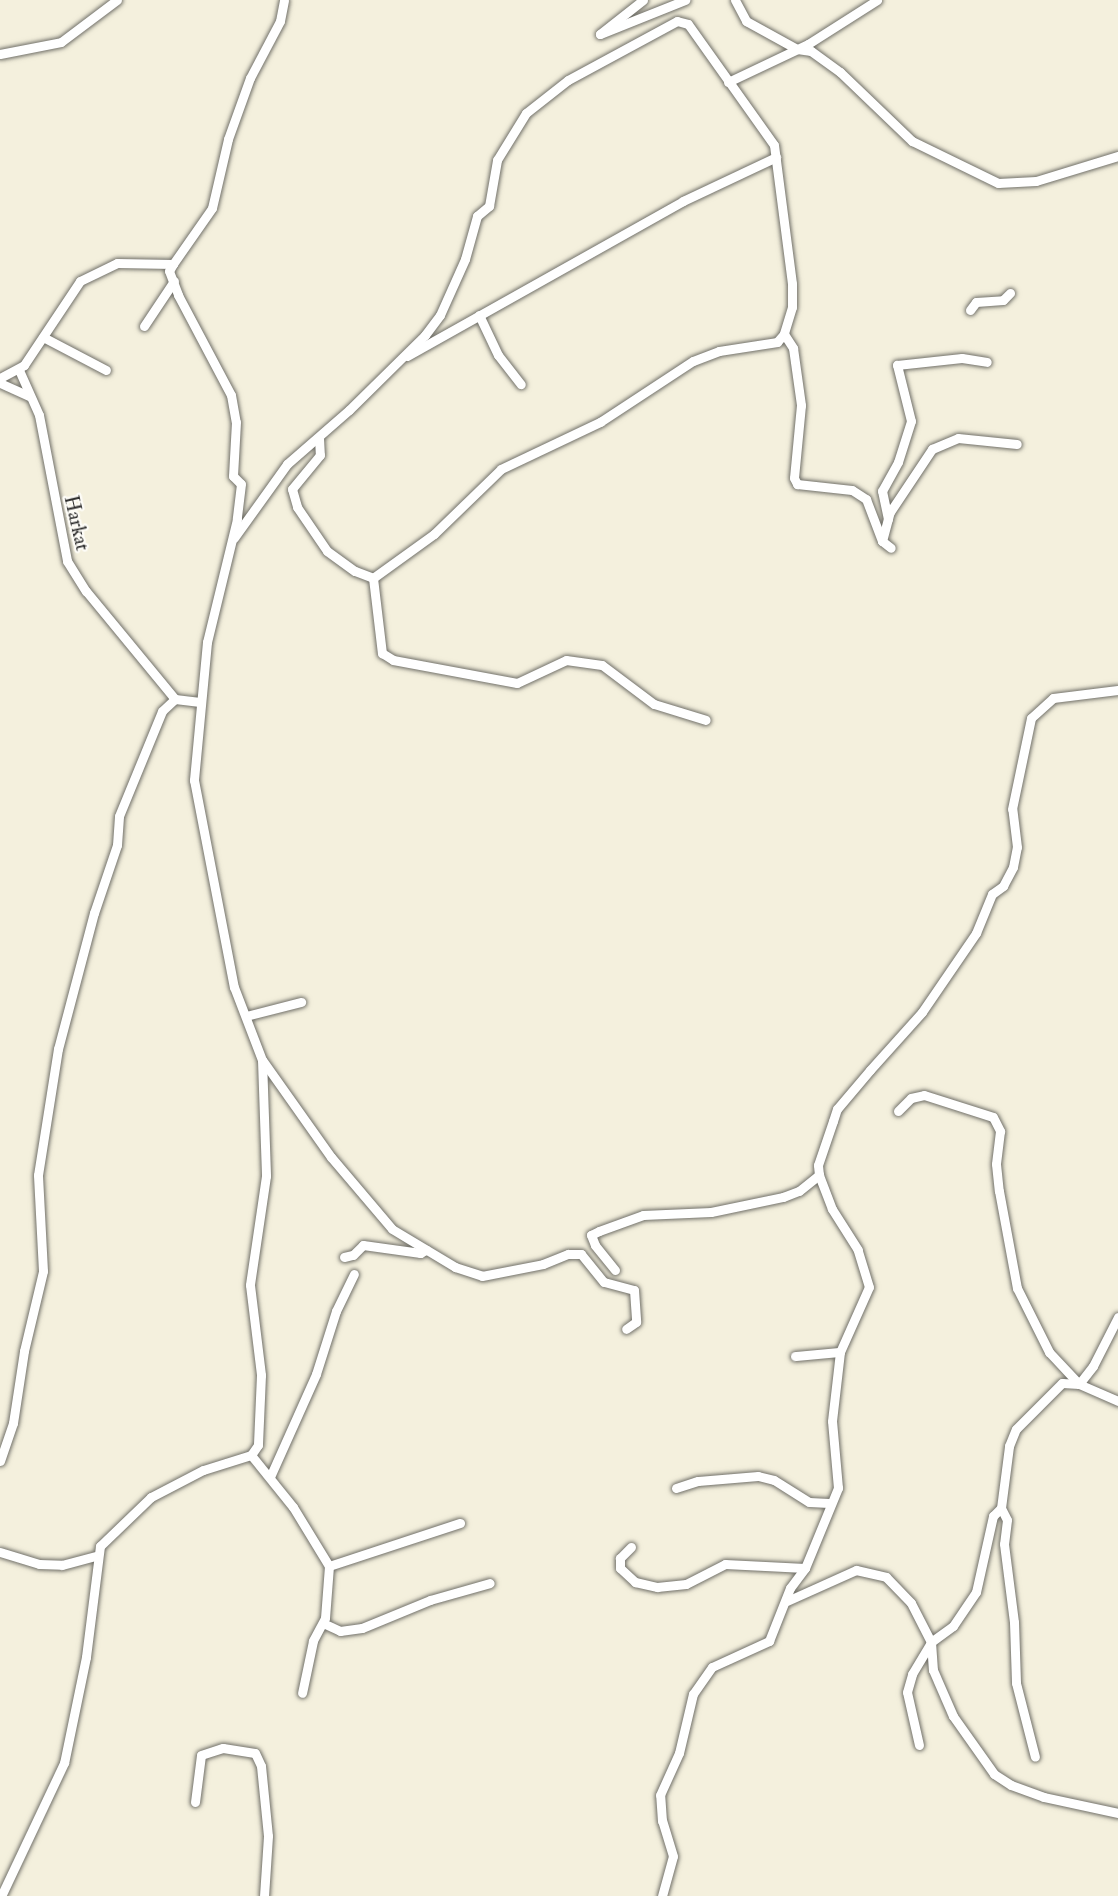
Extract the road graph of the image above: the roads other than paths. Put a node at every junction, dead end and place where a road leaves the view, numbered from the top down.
1 (117, 0) edge
2 (284, 0) edge
3 (643, 0) edge
4 (685, 0) edge
5 (735, 0) edge
6 (877, 0) edge
7 (797, 49) junction
8 (0, 54) edge
9 (728, 82) junction
10 (1118, 156) edge
11 (776, 157) junction
12 (173, 264) junction
13 (174, 281) junction
14 (1010, 293) dead end
15 (970, 310) dead end
16 (479, 315) junction
17 (144, 326) dead end
18 (784, 334) junction
19 (43, 337) junction
20 (399, 360) junction
21 (987, 362) dead end
22 (18, 370) junction
23 (106, 370) dead end
24 (0, 380) edge
25 (521, 384) dead end
26 (29, 396) junction
27 (319, 438) junction
28 (1017, 444) dead end
29 (888, 519) junction
30 (882, 541) junction
31 (231, 542) junction
32 (891, 548) dead end
33 (373, 578) junction
34 (1118, 690) edge
35 (175, 699) junction
36 (200, 702) junction
37 (706, 720) dead end
38 (301, 1002) dead end
39 (246, 1016) junction
40 (261, 1059) junction
41 (898, 1111) dead end
42 (819, 1175) junction
43 (426, 1250) junction
44 (344, 1257) dead end
45 (615, 1270) dead end
46 (354, 1274) dead end
47 (1118, 1317) edge
48 (626, 1329) dead end
49 (840, 1352) junction
50 (795, 1356) dead end
51 (1079, 1384) junction
52 (1118, 1401) edge
53 (251, 1455) junction
54 (0, 1461) edge
55 (270, 1477) junction
56 (676, 1488) dead end
57 (829, 1503) junction
58 (1001, 1508) junction
59 (460, 1523) dead end
60 (631, 1547) dead end
61 (0, 1552) edge
62 (96, 1556) junction
63 (329, 1566) junction
64 (805, 1568) junction
65 (490, 1583) dead end
66 (787, 1601) junction
67 (323, 1623) junction
68 (931, 1642) junction
69 (302, 1693) dead end
70 (919, 1744) dead end
71 (1035, 1757) dead end
72 (195, 1802) dead end
73 (1118, 1814) edge
74 (1, 1896) edge
75 (264, 1896) edge
76 (662, 1896) edge

1 - 8 street
2 - 12 street
3 - 4 street
5 - 7 street
6 - 7 street
7 - 9 street
7 - 10 street
9 - 11 street
9 - 20 street
11 - 16 street
11 - 18 street
12 - 13 street
12 - 19 street
13 - 17 street
13 - 31 street
14 - 15 street
16 - 20 street
16 - 25 street
18 - 30 street
18 - 33 street
19 - 22 street
19 - 23 street
20 - 27 street
21 - 29 street
22 - 24 street
22 - 26 street, Harkat
24 - 26 street
26 - 35 street, Harkat
27 - 31 street
27 - 33 street
28 - 29 street
29 - 30 street
30 - 32 street
31 - 36 street
33 - 37 street
34 - 42 street
35 - 36 street
35 - 54 street
36 - 39 street
38 - 39 street
39 - 40 street
40 - 43 street
40 - 53 street
41 - 51 street
42 - 45 street
42 - 49 street
43 - 44 street
43 - 48 street
46 - 55 street
47 - 51 street
49 - 50 street
49 - 57 street
51 - 52 street
51 - 58 street
53 - 55 street
53 - 62 street
55 - 63 street
56 - 57 street
57 - 64 street
58 - 68 street
58 - 71 street
59 - 63 street
60 - 64 street
61 - 62 street
62 - 74 street
63 - 67 street
64 - 66 street
65 - 67 street
66 - 68 street
66 - 76 street
67 - 69 street
68 - 70 street
68 - 73 street
72 - 75 street

